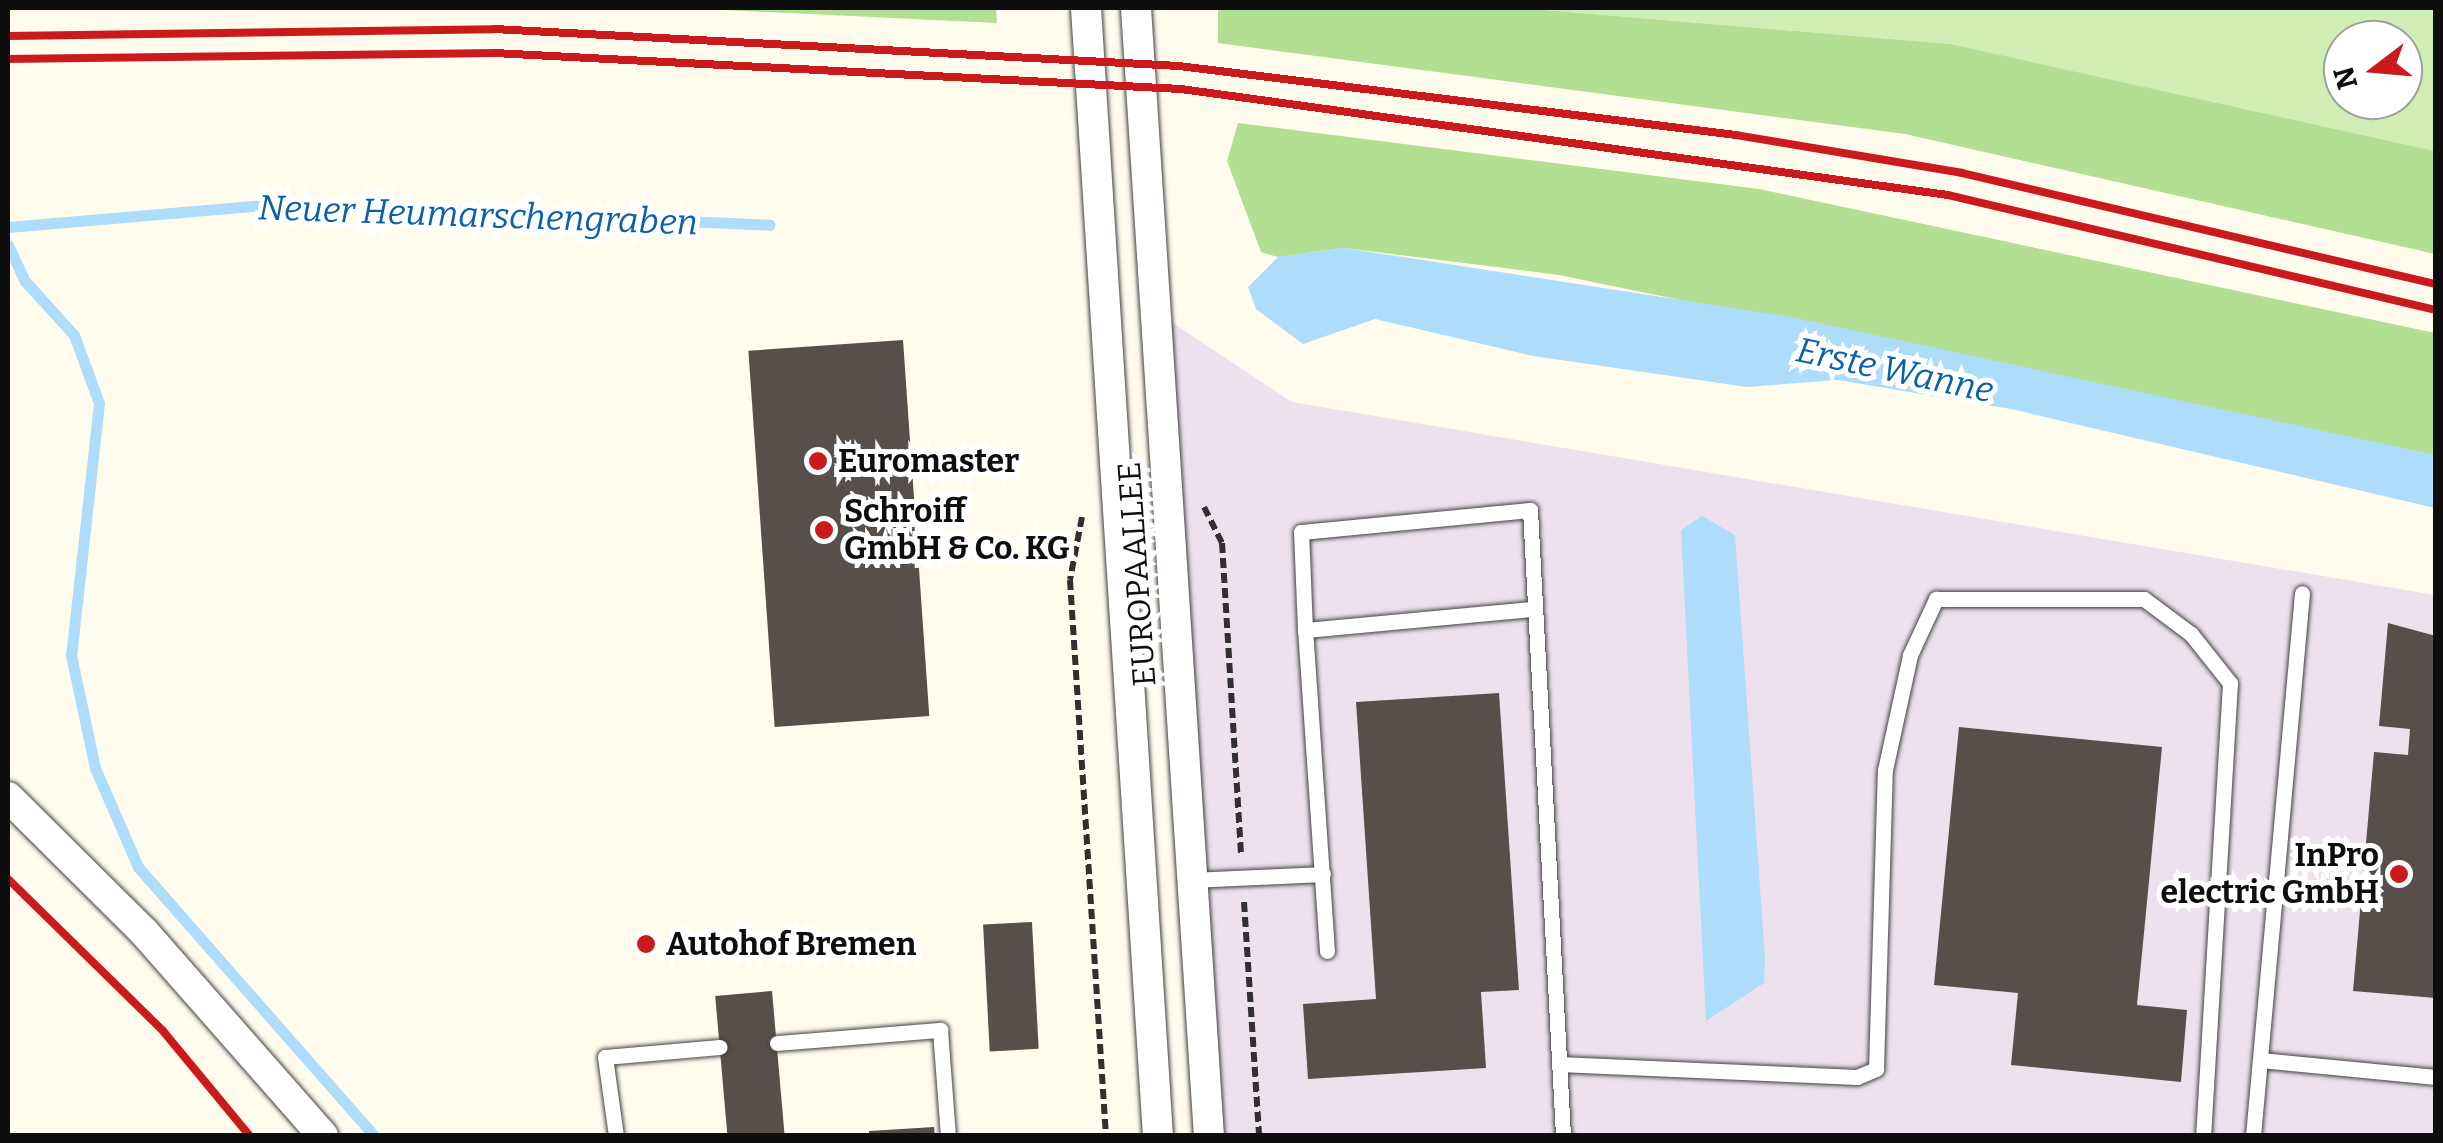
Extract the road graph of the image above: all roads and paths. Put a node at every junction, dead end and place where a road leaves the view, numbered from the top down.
1 (1086, 8) edge
2 (1136, 8) edge
3 (1196, 489) dead end
4 (1084, 506) dead end
5 (2302, 592) dead end
6 (1532, 609) junction
7 (1305, 630) junction
8 (8, 796) edge
9 (1322, 874) junction
10 (1242, 878) junction
11 (1192, 880) junction
12 (1328, 950) dead end
13 (777, 1043) dead end
14 (720, 1047) dead end
15 (2260, 1060) junction
16 (1558, 1064) junction
17 (2436, 1077) edge
18 (322, 1136) edge
19 (616, 1136) edge
20 (948, 1136) edge
21 (1106, 1136) edge
22 (1158, 1136) edge
23 (1209, 1136) edge
24 (1259, 1136) edge
25 (1563, 1136) edge
26 (2202, 1136) edge
27 (2253, 1136) edge

1 - 22 street, EUROPAALLEE
2 - 11 street, EUROPAALLEE
3 - 10 path
4 - 21 path
5 - 15 lane
6 - 7 lane
6 - 7 lane
6 - 16 lane
7 - 9 lane
8 - 18 street
9 - 10 lane
9 - 12 lane
10 - 11 lane
10 - 24 path
11 - 23 street, EUROPAALLEE
13 - 20 lane
14 - 19 lane
15 - 17 lane
15 - 27 lane
16 - 25 lane
16 - 26 lane

